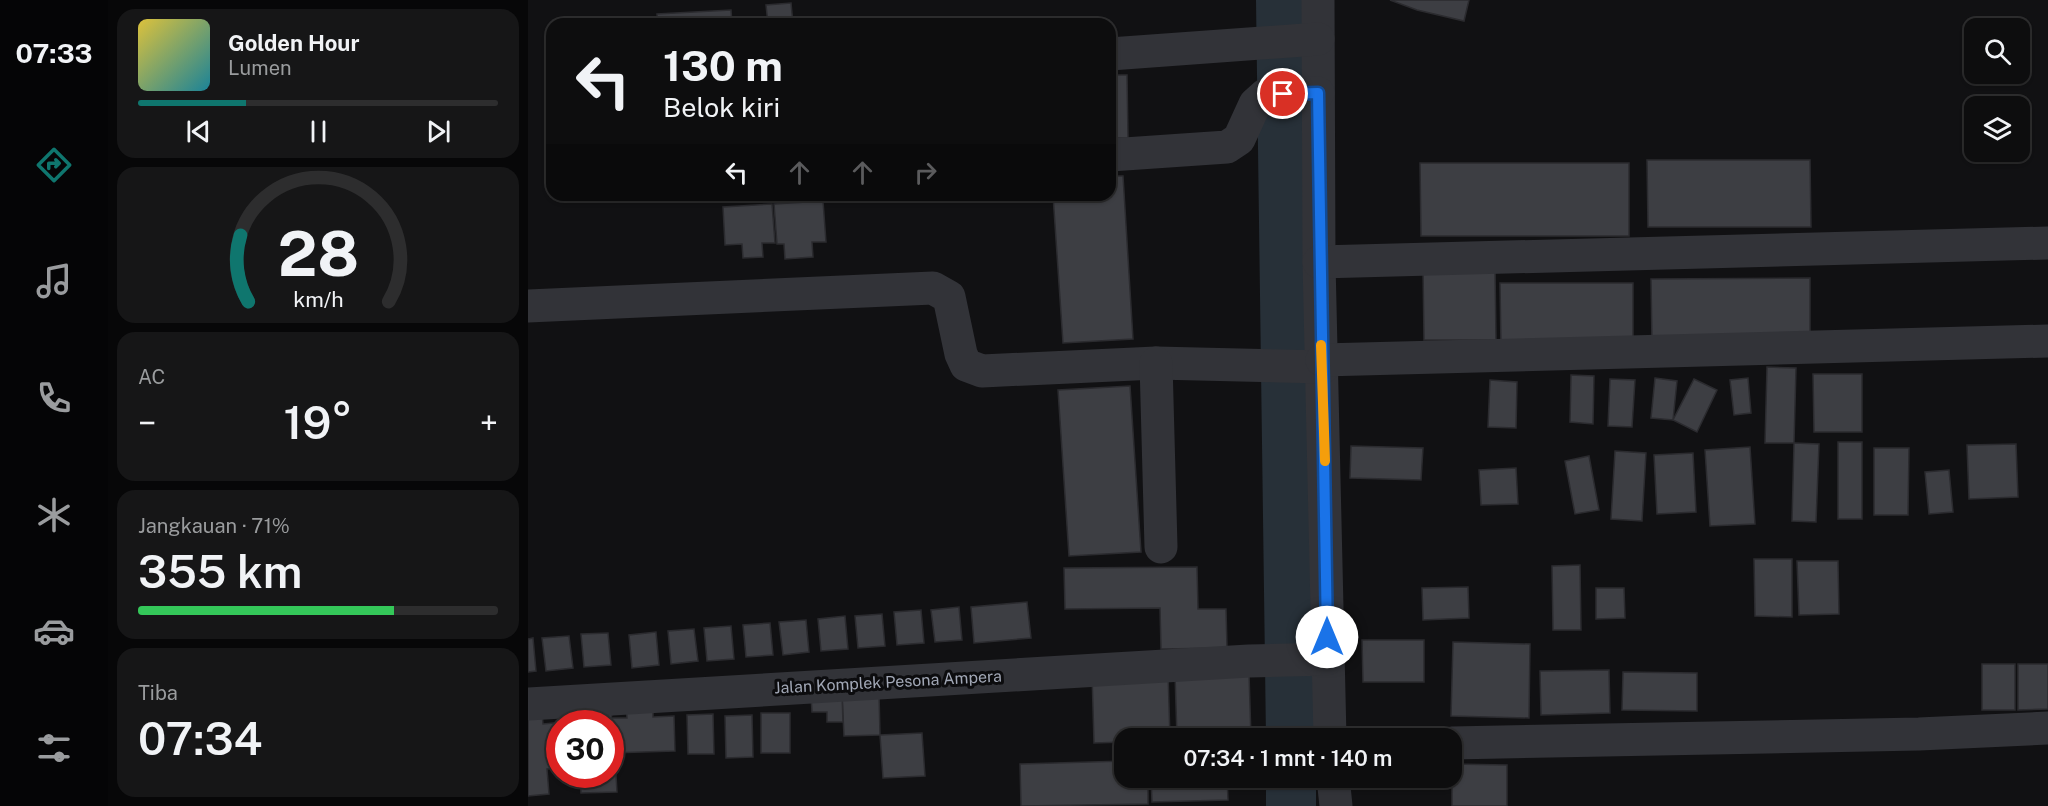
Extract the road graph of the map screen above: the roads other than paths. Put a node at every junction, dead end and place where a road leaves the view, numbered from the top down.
1 (1318, 0) edge
2 (1310, 39) junction
3 (1116, 54) edge
4 (1309, 93) junction
5 (1116, 155) edge
6 (2048, 243) edge
7 (1319, 262) junction
8 (528, 306) edge
9 (2048, 341) edge
10 (1156, 363) junction
11 (1320, 364) junction
12 (1161, 547) dead end
13 (1313, 660) junction
14 (528, 704) edge
15 (1328, 728) edge
16 (2048, 728) edge
17 (1462, 743) edge
18 (1334, 788) edge
19 (1336, 806) edge

1 - 2 street
2 - 3 street
2 - 4 street
4 - 5 street
4 - 7 street
6 - 7 street
7 - 11 street
8 - 10 street
9 - 11 street
10 - 11 street
10 - 12 street
11 - 13 street
13 - 14 street, Jalan Komplek Pesona Ampera
13 - 15 street
16 - 17 street
18 - 19 street

